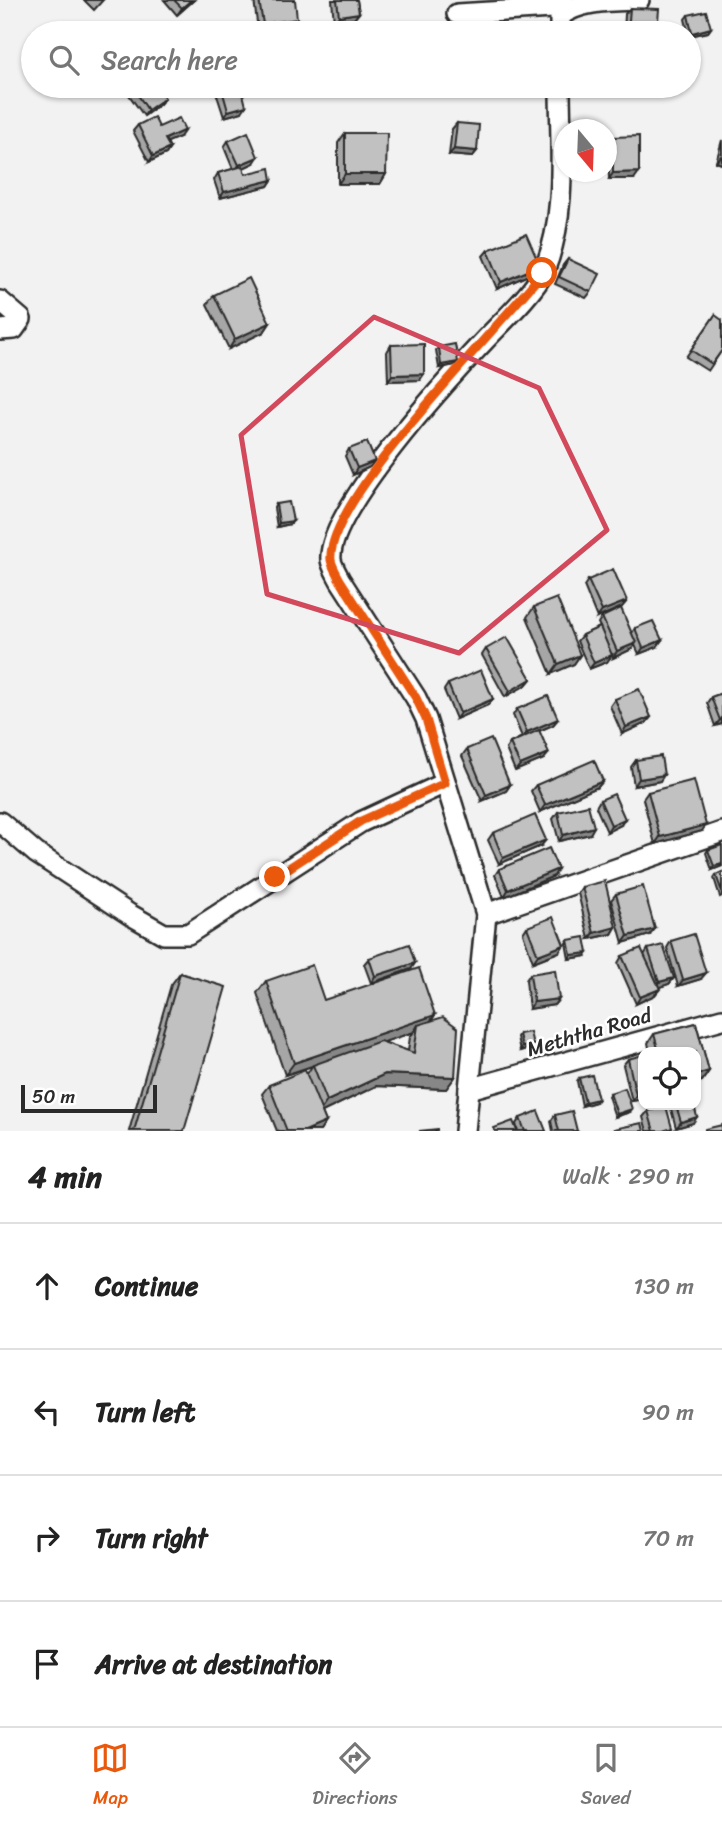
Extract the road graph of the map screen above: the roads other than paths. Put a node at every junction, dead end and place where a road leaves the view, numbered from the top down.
1 (639, 0) edge
2 (569, 7) junction
3 (457, 14) dead end
4 (560, 21) edge
5 (560, 98) edge
6 (0, 301) edge
7 (0, 330) edge
8 (445, 783) junction
9 (0, 822) edge
10 (722, 832) edge
11 (486, 914) junction
12 (722, 1018) edge
13 (469, 1089) junction
14 (466, 1131) edge

1 - 2 street
2 - 3 street
2 - 4 street
5 - 8 street
6 - 7 street
8 - 9 street
8 - 11 street
10 - 11 street
11 - 13 street
12 - 13 street, Meththa Road
13 - 14 street

